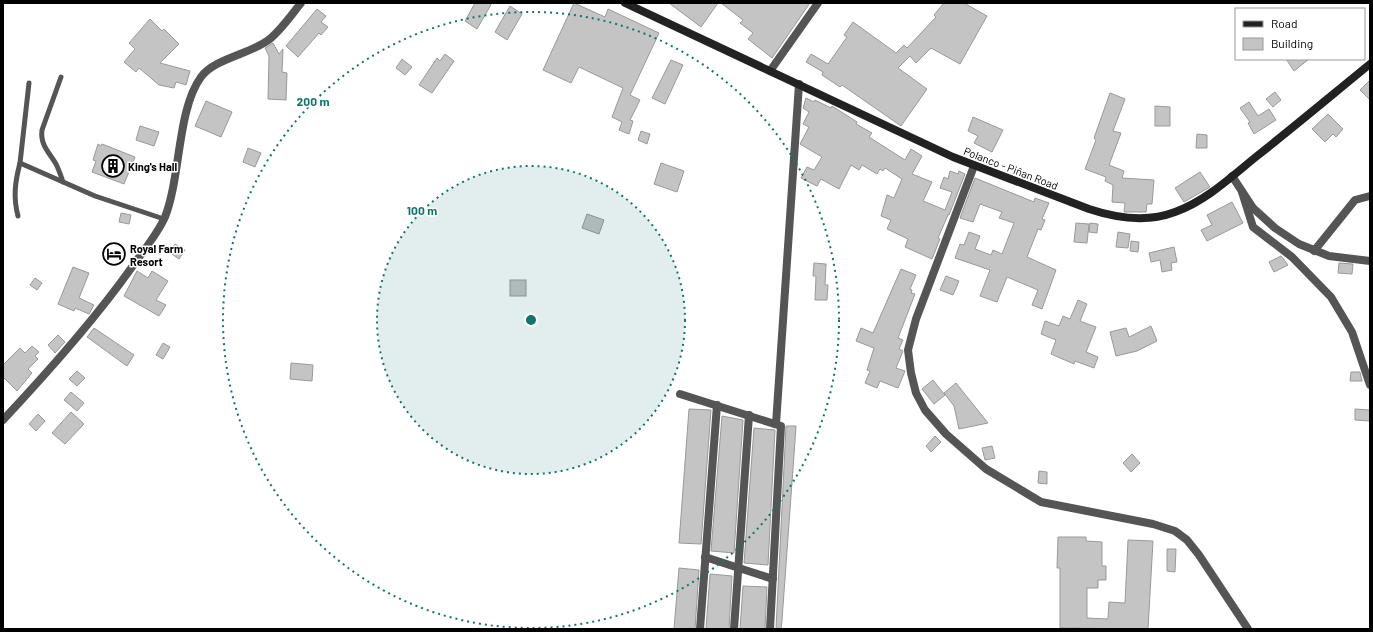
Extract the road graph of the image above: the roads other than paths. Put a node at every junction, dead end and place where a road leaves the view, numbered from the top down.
1 (302, 3) edge
2 (625, 3) edge
3 (818, 3) edge
4 (1370, 64) edge
5 (770, 71) junction
6 (61, 77) dead end
7 (29, 82) dead end
8 (799, 84) junction
9 (20, 163) junction
10 (974, 166) junction
11 (1232, 176) junction
12 (63, 182) junction
13 (1242, 192) junction
14 (1370, 196) edge
15 (18, 216) dead end
16 (164, 219) junction
17 (1314, 251) junction
18 (1370, 261) edge
19 (1370, 385) edge
20 (680, 394) dead end
21 (717, 405) junction
22 (749, 415) junction
23 (3, 420) edge
24 (776, 424) junction
25 (705, 557) junction
26 (738, 568) junction
27 (774, 579) junction
28 (700, 629) edge
29 (734, 629) edge
30 (770, 629) edge
31 (1248, 629) edge

1 - 16 street
2 - 5 main road, Polanco - Piñan Road
3 - 5 street
4 - 11 main road, Polanco - Piñan Road
5 - 8 main road, Polanco - Piñan Road
6 - 12 lane
7 - 9 lane
8 - 10 main road, Polanco - Piñan Road
8 - 24 street
9 - 12 lane
9 - 15 lane
10 - 11 main road, Polanco - Piñan Road
10 - 31 street
11 - 13 street
12 - 16 lane
13 - 17 street
13 - 19 street
14 - 17 street
16 - 23 street
17 - 18 street
20 - 21 street
21 - 22 street
21 - 25 street
22 - 24 street
22 - 26 street
24 - 27 street
25 - 26 street
25 - 28 street
26 - 27 street
26 - 29 street
27 - 30 street

